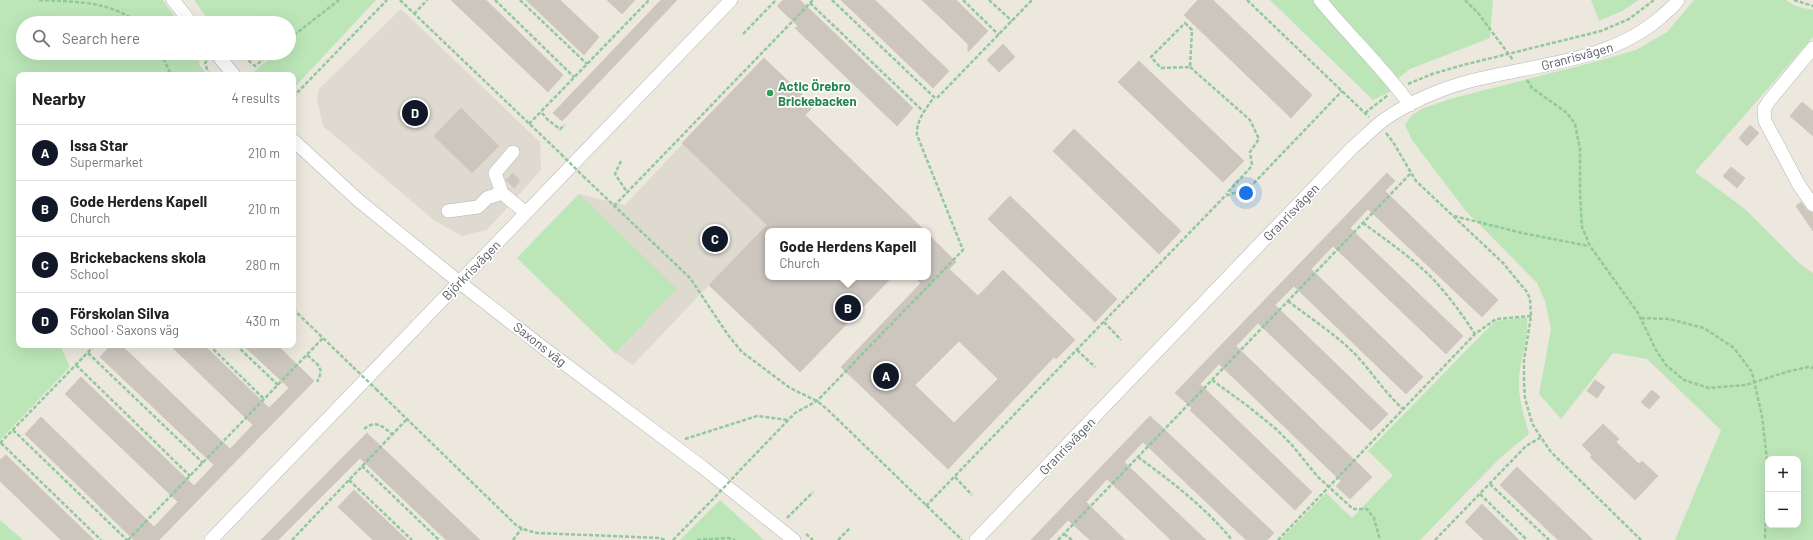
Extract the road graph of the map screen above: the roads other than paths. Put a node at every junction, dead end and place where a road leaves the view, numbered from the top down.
1 (173, 0) edge
2 (731, 0) edge
3 (1320, 0) edge
4 (1678, 0) edge
5 (186, 16) edge
6 (1813, 48) edge
7 (222, 60) edge
8 (232, 72) edge
9 (1410, 105) junction
10 (296, 143) edge
11 (513, 152) dead end
12 (502, 193) junction
13 (1813, 205) edge
14 (448, 211) dead end
15 (526, 213) junction
16 (459, 282) junction
17 (211, 540) edge
18 (794, 540) edge
19 (976, 540) edge

1 - 5 street
2 - 15 street, Björkrisvägen
3 - 9 street
4 - 9 street, Granrisvägen
6 - 13 street
7 - 8 street
9 - 19 street, Granrisvägen
10 - 16 street, Saxons väg
11 - 12 street
12 - 14 street
12 - 15 street
15 - 16 street, Björkrisvägen
16 - 17 street, Björkrisvägen
16 - 18 street, Saxons väg

